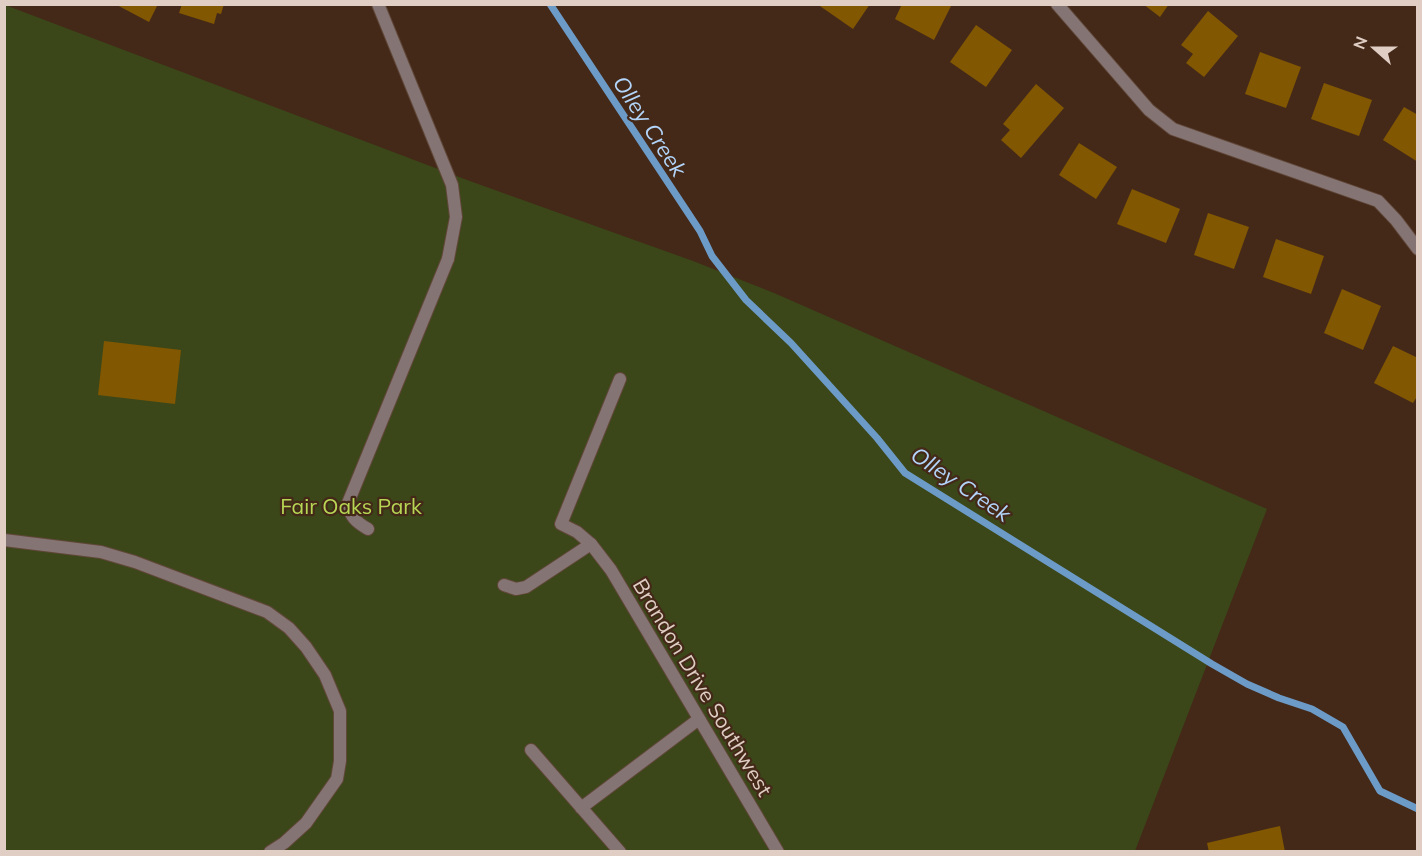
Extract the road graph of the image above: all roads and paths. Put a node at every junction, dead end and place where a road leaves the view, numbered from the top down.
1 (378, 4) edge
2 (1057, 4) edge
3 (1418, 249) edge
4 (620, 379) dead end
5 (368, 528) dead end
6 (4, 540) edge
7 (591, 544) junction
8 (504, 585) dead end
9 (699, 718) junction
10 (531, 750) dead end
11 (581, 808) junction
12 (270, 852) edge
13 (620, 852) edge
14 (778, 852) edge

1 - 5 street
2 - 3 street
4 - 7 street, Brandon Drive Southwest
6 - 12 street
7 - 8 street
7 - 9 street, Brandon Drive Southwest
9 - 11 street
9 - 14 street, Brandon Drive Southwest
10 - 11 street
11 - 13 street

